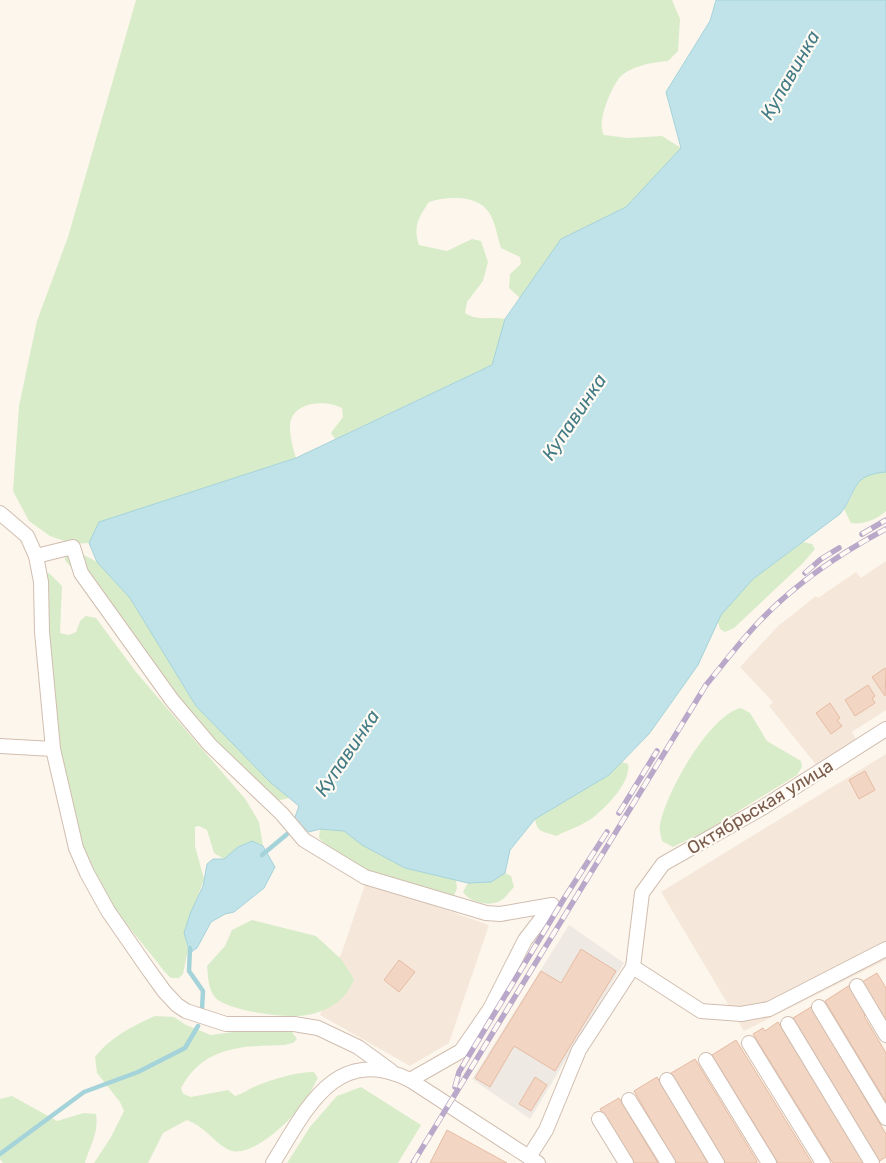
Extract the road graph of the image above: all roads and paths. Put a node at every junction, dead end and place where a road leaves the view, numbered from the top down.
1 (0, 513) edge
2 (36, 556) junction
3 (886, 729) edge
4 (0, 746) edge
5 (53, 749) junction
6 (886, 949) edge
7 (633, 967) junction
8 (857, 986) dead end
9 (819, 1007) dead end
10 (788, 1024) dead end
11 (886, 1035) edge
12 (749, 1043) dead end
13 (706, 1060) dead end
14 (391, 1071) junction
15 (410, 1080) junction
16 (667, 1080) dead end
17 (629, 1100) dead end
18 (886, 1118) edge
19 (599, 1119) dead end
20 (534, 1160) edge
21 (273, 1163) edge
22 (626, 1163) edge
23 (668, 1163) edge
24 (717, 1163) edge
25 (769, 1163) edge
26 (823, 1163) edge
27 (872, 1163) edge

1 - 2 street
2 - 5 street
2 - 15 street
3 - 7 street, Октябрьская улица
4 - 5 street
5 - 14 street
6 - 7 street
7 - 20 street
8 - 11 street
9 - 18 street
10 - 27 street
12 - 26 street
13 - 25 street
14 - 15 street
14 - 21 street
15 - 20 street
16 - 24 street
17 - 23 street
19 - 22 street

